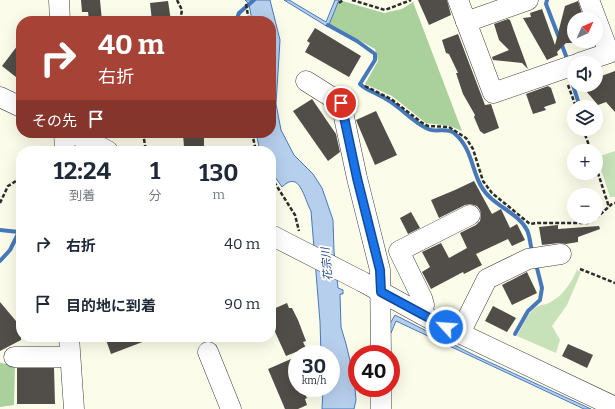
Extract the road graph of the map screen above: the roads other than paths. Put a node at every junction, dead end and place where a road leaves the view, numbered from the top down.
1 (59, 0) edge
2 (458, 0) edge
3 (528, 0) edge
4 (589, 0) edge
5 (60, 16) edge
6 (466, 22) junction
7 (611, 46) edge
8 (600, 56) edge
9 (567, 68) edge
10 (306, 81) dead end
11 (0, 97) edge
12 (16, 105) edge
13 (82, 138) edge
14 (98, 146) edge
15 (470, 214) dead end
16 (276, 238) edge
17 (561, 254) dead end
18 (381, 292) junction
19 (422, 314) junction
20 (460, 333) junction
21 (69, 342) edge
22 (381, 345) edge
23 (208, 352) dead end
24 (14, 357) dead end
25 (70, 357) junction
26 (381, 397) edge
27 (615, 407) edge
28 (74, 409) edge
29 (231, 409) edge
30 (381, 409) edge

1 - 5 street
2 - 6 street
3 - 6 street
4 - 7 street
6 - 9 street
7 - 8 street
10 - 18 street
11 - 12 street
13 - 14 street
15 - 19 street
16 - 18 street
17 - 20 street
18 - 19 street
18 - 22 street
19 - 20 street
20 - 27 street
21 - 25 street
23 - 29 street
24 - 25 street
25 - 28 street
26 - 30 street

